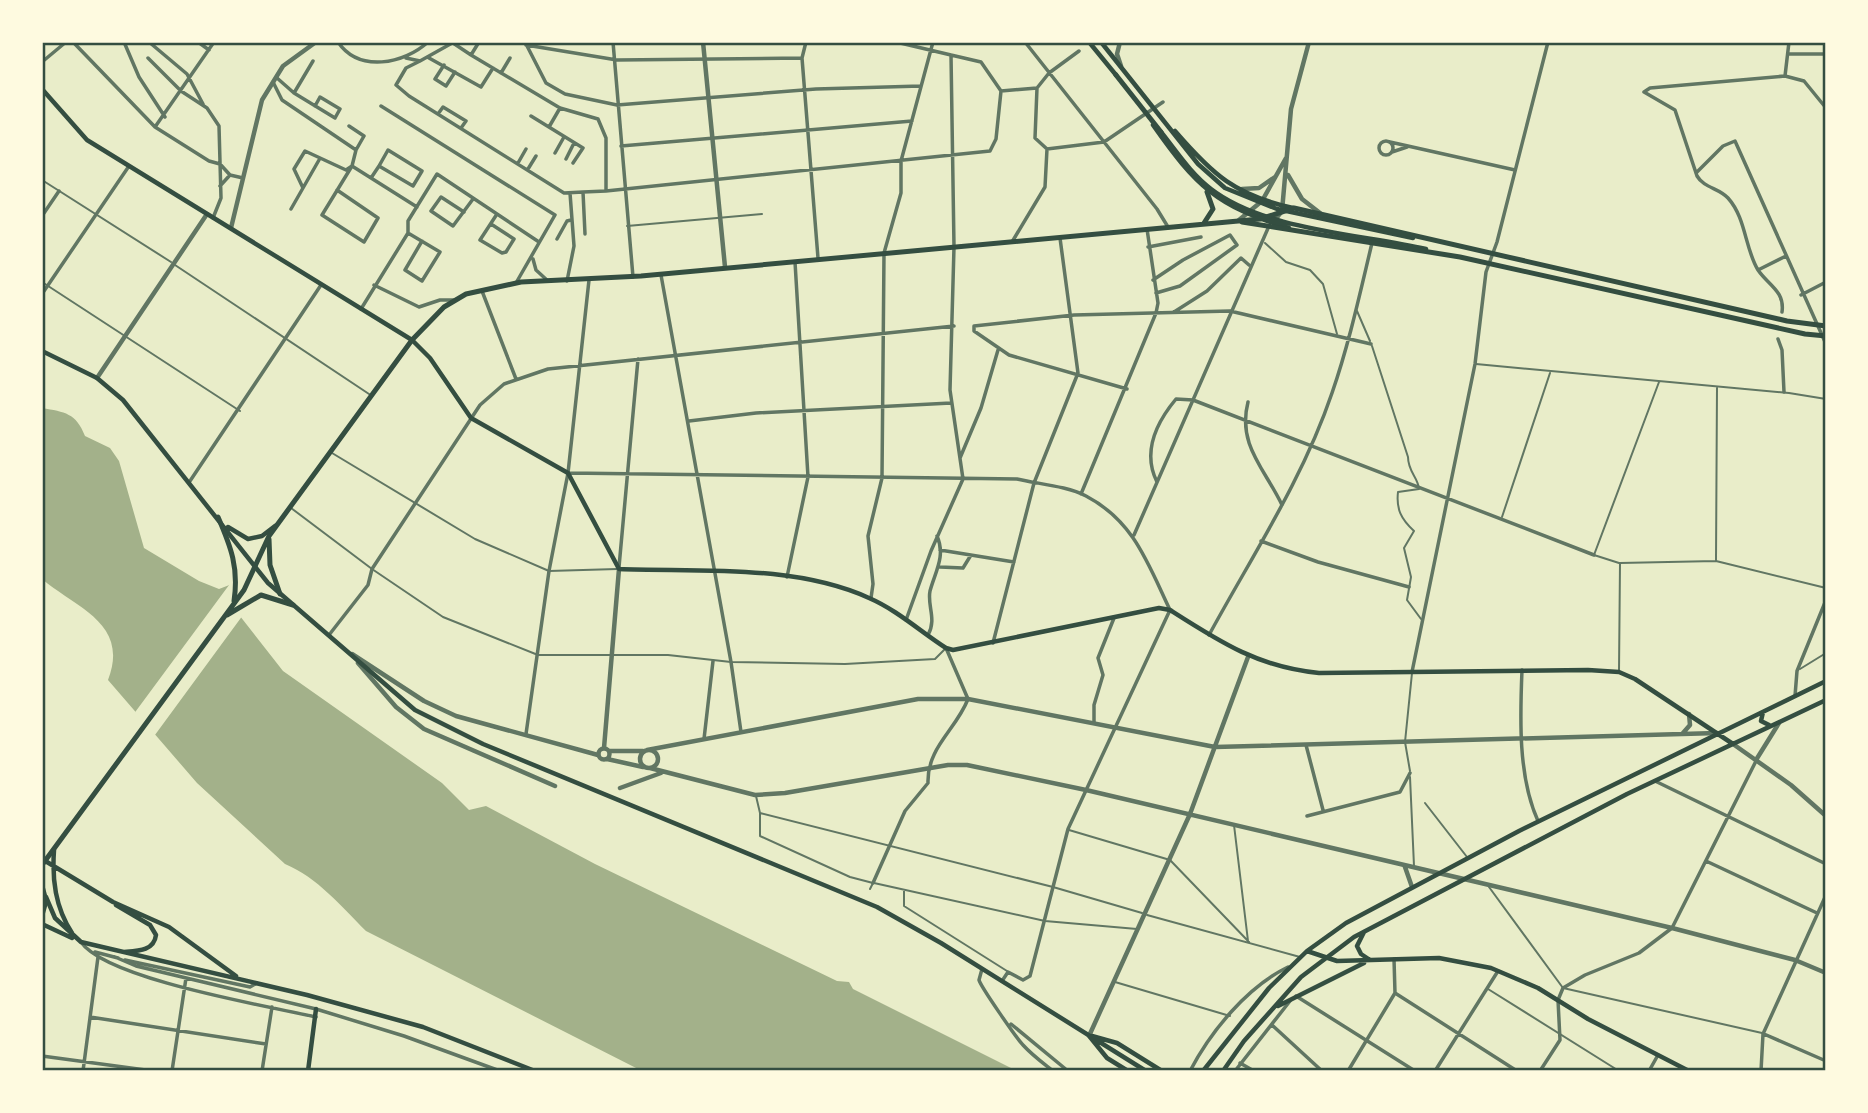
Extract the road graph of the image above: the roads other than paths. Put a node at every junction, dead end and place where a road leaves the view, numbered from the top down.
1 (66, 42) edge
2 (73, 42) edge
3 (124, 42) edge
4 (149, 42) edge
5 (198, 42) edge
6 (214, 42) edge
7 (316, 42) edge
8 (338, 42) edge
9 (428, 42) edge
10 (479, 42) edge
11 (613, 42) edge
12 (703, 42) edge
13 (806, 42) edge
14 (895, 42) edge
15 (933, 42) edge
16 (1025, 42) edge
17 (1089, 42) edge
18 (1101, 42) edge
19 (1121, 42) edge
20 (1309, 42) edge
21 (1548, 42) edge
22 (1789, 42) edge
23 (453, 43) edge
24 (525, 44) edge
25 (209, 50) junction
26 (930, 51) junction
27 (1079, 51) dead end
28 (1788, 54) junction
29 (1826, 54) edge
30 (471, 55) junction
31 (951, 55) junction
32 (148, 58) dead end
33 (406, 58) junction
34 (429, 58) junction
35 (510, 58) dead end
36 (802, 58) junction
37 (614, 59) junction
38 (707, 59) junction
39 (313, 61) dead end
40 (420, 61) junction
41 (42, 62) edge
42 (444, 65) junction
43 (493, 68) junction
44 (1123, 70) junction
45 (455, 72) junction
46 (501, 73) junction
47 (1049, 73) junction
48 (1116, 75) joint
49 (1785, 76) junction
50 (189, 78) junction
51 (274, 79) junction
52 (921, 86) junction
53 (1037, 88) junction
54 (42, 89) edge
55 (181, 91) junction
56 (804, 91) junction
57 (1001, 91) junction
58 (294, 93) junction
59 (710, 98) junction
60 (1163, 102) dead end
61 (617, 105) junction
62 (315, 106) junction
63 (381, 106) dead end
64 (207, 108) junction
65 (560, 108) junction
66 (1826, 108) edge
67 (438, 114) junction
68 (531, 116) dead end
69 (165, 117) junction
70 (912, 121) junction
71 (349, 126) dead end
72 (1170, 126) junction
73 (155, 127) junction
74 (548, 127) junction
75 (461, 128) junction
76 (808, 130) junction
77 (1160, 133) junction
78 (564, 137) junction
79 (714, 138) junction
80 (1104, 142) junction
81 (1390, 142) junction
82 (574, 143) junction
83 (621, 146) junction
84 (1409, 146) junction
85 (356, 149) junction
86 (526, 149) dead end
87 (1047, 149) junction
88 (1392, 152) junction
89 (555, 153) dead end
90 (536, 156) dead end
91 (953, 156) junction
92 (566, 159) dead end
93 (319, 160) junction
94 (901, 161) junction
95 (518, 163) junction
96 (573, 163) dead end
97 (220, 164) junction
98 (129, 166) junction
99 (352, 166) junction
100 (379, 166) junction
101 (528, 169) junction
102 (812, 169) junction
103 (1284, 169) junction
104 (1515, 170) junction
105 (1696, 173) junction
106 (230, 175) junction
107 (243, 178) junction
108 (371, 178) junction
109 (718, 178) junction
110 (42, 180) edge
111 (1227, 184) junction
112 (623, 187) junction
113 (219, 188) junction
114 (303, 188) junction
115 (337, 190) junction
116 (59, 191) junction
117 (606, 191) junction
118 (583, 192) junction
119 (1208, 192) junction
120 (570, 193) junction
121 (473, 199) junction
122 (1262, 201) junction
123 (416, 207) junction
124 (1282, 208) junction
125 (291, 209) dead end
126 (464, 212) junction
127 (94, 214) junction
128 (208, 214) junction
129 (497, 214) junction
130 (762, 214) dead end
131 (1248, 214) junction
132 (1324, 215) junction
133 (42, 216) edge
134 (213, 218) junction
135 (721, 218) junction
136 (571, 220) junction
137 (1238, 220) junction
138 (1228, 222) junction
139 (1260, 222) junction
140 (491, 224) junction
141 (1202, 224) junction
142 (1270, 224) junction
143 (627, 226) junction
144 (1168, 227) junction
145 (231, 228) junction
146 (1290, 228) junction
147 (1147, 229) junction
148 (408, 233) junction
149 (585, 234) dead end
150 (1201, 237) dead end
151 (1060, 238) junction
152 (557, 239) dead end
153 (422, 241) junction
154 (539, 242) junction
155 (1012, 242) junction
156 (1265, 243) dead end
157 (1372, 243) junction
158 (954, 247) junction
159 (1148, 247) junction
160 (1462, 248) junction
161 (884, 253) junction
162 (1493, 254) junction
163 (1786, 256) junction
164 (532, 257) junction
165 (1460, 257) junction
166 (818, 258) junction
167 (795, 260) junction
168 (174, 264) junction
169 (1489, 264) junction
170 (1250, 266) junction
171 (725, 267) junction
172 (1758, 270) junction
173 (661, 274) junction
174 (633, 276) junction
175 (590, 280) junction
176 (1153, 280) junction
177 (567, 281) junction
178 (42, 282) edge
179 (550, 282) junction
180 (1826, 282) edge
181 (516, 283) junction
182 (321, 284) junction
183 (374, 285) junction
184 (48, 286) junction
185 (481, 289) junction
186 (1156, 293) junction
187 (42, 294) edge
188 (1801, 295) junction
189 (456, 300) junction
190 (360, 309) junction
191 (1356, 310) junction
192 (1230, 311) junction
193 (1782, 312) dead end
194 (1156, 313) junction
195 (1172, 313) junction
196 (1071, 316) junction
197 (954, 326) junction
198 (1822, 326) edge
199 (884, 334) junction
200 (1825, 336) edge
201 (125, 337) junction
202 (1337, 337) junction
203 (287, 338) junction
204 (1778, 339) dead end
205 (412, 340) junction
206 (1348, 340) junction
207 (800, 342) junction
208 (1371, 344) junction
209 (1826, 344) edge
210 (998, 349) junction
211 (42, 351) edge
212 (677, 355) junction
213 (638, 358) junction
214 (1475, 364) junction
215 (579, 366) junction
216 (1550, 372) junction
217 (1078, 373) junction
218 (97, 378) junction
219 (516, 379) junction
220 (1660, 381) junction
221 (1717, 387) junction
222 (1127, 389) junction
223 (1784, 392) junction
224 (373, 397) junction
225 (1826, 399) edge
226 (1193, 400) junction
227 (1248, 402) dead end
228 (951, 403) junction
229 (883, 406) junction
230 (240, 411) junction
231 (804, 412) junction
232 (471, 418) junction
233 (1244, 419) junction
234 (689, 421) junction
235 (1311, 445) junction
236 (331, 453) junction
237 (959, 460) junction
238 (568, 473) junction
239 (629, 474) junction
240 (698, 475) junction
241 (808, 477) junction
242 (882, 478) junction
243 (963, 479) junction
244 (190, 481) junction
245 (1157, 482) junction
246 (1034, 483) junction
247 (1419, 489) junction
248 (1081, 494) junction
249 (1448, 501) junction
250 (416, 503) junction
251 (1282, 505) junction
252 (290, 507) junction
253 (218, 517) junction
254 (283, 517) junction
255 (1502, 520) junction
256 (223, 524) junction
257 (1134, 535) junction
258 (269, 536) junction
259 (937, 536) junction
260 (1261, 541) junction
261 (940, 550) junction
262 (971, 555) junction
263 (1594, 555) junction
264 (1716, 561) junction
265 (1014, 562) junction
266 (1619, 563) junction
267 (254, 564) junction
268 (940, 567) junction
269 (372, 569) junction
270 (619, 569) junction
271 (549, 571) junction
272 (716, 573) junction
273 (787, 577) junction
274 (1409, 587) junction
275 (1826, 588) edge
276 (280, 594) junction
277 (871, 598) junction
278 (1826, 600) edge
279 (233, 604) junction
280 (293, 605) junction
281 (1170, 610) junction
282 (1114, 618) junction
283 (222, 619) junction
284 (905, 620) junction
285 (1423, 622) junction
286 (329, 635) junction
287 (1209, 635) junction
288 (927, 636) junction
289 (993, 643) junction
290 (946, 648) junction
291 (351, 653) junction
292 (1826, 653) edge
293 (611, 654) junction
294 (538, 655) junction
295 (1248, 657) junction
296 (713, 661) junction
297 (731, 662) junction
298 (1522, 670) junction
299 (1797, 671) junction
300 (1412, 672) junction
301 (1619, 673) junction
302 (1826, 681) edge
303 (1795, 696) junction
304 (968, 699) junction
305 (1826, 699) edge
306 (1686, 710) junction
307 (1764, 711) junction
308 (1781, 721) junction
309 (1094, 724) junction
310 (1772, 725) junction
311 (1114, 728) junction
312 (741, 732) junction
313 (1681, 733) junction
314 (1718, 733) junction
315 (526, 737) junction
316 (1523, 738) junction
317 (704, 739) junction
318 (1405, 742) junction
319 (1733, 744) junction
320 (1306, 745) junction
321 (1215, 747) junction
322 (606, 750) junction
323 (645, 751) junction
324 (598, 755) junction
325 (607, 759) junction
326 (1756, 761) junction
327 (652, 767) junction
328 (928, 769) junction
329 (668, 773) junction
330 (1410, 773) junction
331 (645, 776) junction
332 (1655, 781) junction
333 (555, 786) dead end
334 (620, 788) dead end
335 (1086, 790) junction
336 (755, 795) junction
337 (1424, 803) dead end
338 (1323, 810) junction
339 (760, 813) junction
340 (1191, 814) junction
341 (1307, 816) dead end
342 (1826, 816) edge
343 (1727, 817) junction
344 (1538, 821) junction
345 (1234, 825) junction
346 (1068, 829) junction
347 (889, 845) junction
348 (54, 850) junction
349 (1467, 858) junction
350 (42, 859) edge
351 (1170, 860) junction
352 (1706, 861) junction
353 (1826, 864) edge
354 (42, 865) edge
355 (1405, 866) junction
356 (1414, 868) junction
357 (1436, 874) junction
358 (1460, 880) junction
359 (873, 883) junction
360 (42, 886) edge
361 (1054, 887) junction
362 (1412, 887) junction
363 (1489, 887) junction
364 (870, 889) dead end
365 (904, 891) junction
366 (46, 895) junction
367 (1826, 895) edge
368 (113, 902) junction
369 (1817, 913) junction
370 (1145, 914) junction
371 (42, 915) edge
372 (1045, 921) junction
373 (42, 924) edge
374 (1672, 928) junction
375 (1137, 929) junction
376 (1368, 929) junction
377 (78, 941) junction
378 (1249, 942) junction
379 (93, 951) junction
380 (1307, 951) junction
381 (117, 955) junction
382 (98, 957) junction
383 (1301, 957) junction
384 (1325, 957) junction
385 (1394, 959) junction
386 (1371, 960) junction
387 (1795, 960) junction
388 (1290, 966) junction
389 (982, 969) junction
390 (1499, 971) junction
391 (1008, 972) junction
392 (1826, 973) edge
393 (186, 978) junction
394 (239, 979) junction
395 (1002, 981) junction
396 (1115, 982) junction
397 (257, 983) junction
398 (184, 987) junction
399 (1563, 988) junction
400 (1488, 989) junction
401 (1395, 993) junction
402 (1295, 996) junction
403 (1558, 1000) junction
404 (272, 1007) junction
405 (316, 1009) junction
406 (1271, 1011) junction
407 (1230, 1016) junction
408 (90, 1017) junction
409 (316, 1017) junction
410 (1010, 1023) junction
411 (1271, 1025) junction
412 (178, 1031) junction
413 (1459, 1032) junction
414 (1763, 1034) junction
415 (1561, 1035) junction
416 (1089, 1036) junction
417 (1366, 1040) junction
418 (266, 1044) junction
419 (42, 1055) edge
420 (1658, 1055) junction
421 (84, 1061) junction
422 (1826, 1061) edge
423 (1240, 1063) junction
424 (83, 1071) edge
425 (153, 1071) edge
426 (172, 1071) edge
427 (262, 1071) edge
428 (308, 1071) edge
429 (500, 1071) edge
430 (534, 1071) edge
431 (1053, 1071) edge
432 (1068, 1071) edge
433 (1128, 1071) edge
434 (1146, 1071) edge
435 (1162, 1071) edge
436 (1190, 1071) edge
437 (1203, 1071) edge
438 (1223, 1071) edge
439 (1235, 1071) edge
440 (1254, 1071) edge
441 (1322, 1071) edge
442 (1348, 1071) edge
443 (1415, 1071) edge
444 (1435, 1071) edge
445 (1517, 1071) edge
446 (1539, 1071) edge
447 (1619, 1071) edge
448 (1649, 1071) edge
449 (1689, 1071) edge
450 (1761, 1071) edge

1 - 41 street
2 - 73 street
3 - 69 street
4 - 50 street
5 - 25 street
6 - 25 street
7 - 51 street
8 - 33 street
9 - 33 street
10 - 30 street
11 - 37 street
12 - 38 street
13 - 36 street
14 - 26 street
15 - 26 street
16 - 47 street
17 - 48 main road
18 - 44 main road
19 - 44 street
20 - 103 street
21 - 104 street
22 - 28 street
23 - 30 street
23 - 34 street
24 - 37 street
24 - 61 street
25 - 50 street
26 - 31 street
26 - 52 street
27 - 47 street
28 - 29 street
28 - 49 street
30 - 43 street
31 - 57 street
31 - 91 street
32 - 55 street
33 - 40 street
34 - 40 street
34 - 42 street
35 - 46 street
36 - 38 street
36 - 56 street
37 - 38 street
37 - 61 street
38 - 59 street
39 - 58 street
40 - 67 street
42 - 45 street
42 - 45 street
43 - 45 street
43 - 46 street
44 - 72 main road
46 - 65 street
47 - 53 street
47 - 80 street
48 - 77 main road
49 - 66 street
49 - 105 street
50 - 55 street
50 - 64 street
51 - 58 street
51 - 85 street
51 - 107 street
52 - 56 street
52 - 70 street
53 - 57 street
53 - 87 street
54 - 98 main road
55 - 64 street
55 - 69 street
56 - 59 street
56 - 76 street
57 - 91 street
58 - 62 street
59 - 61 street
59 - 79 street
60 - 80 street
61 - 83 street
62 - 62 street
63 - 154 street
64 - 97 street
65 - 74 street
65 - 117 street
67 - 75 street
67 - 75 street
68 - 74 street
69 - 73 street
70 - 76 street
70 - 94 street
71 - 85 street
72 - 111 main road
72 - 160 main road
73 - 97 street
74 - 78 street
75 - 95 street
76 - 79 street
76 - 102 street
77 - 119 main road
77 - 165 main road
78 - 82 street
78 - 89 street
79 - 83 street
79 - 109 street
80 - 87 street
80 - 144 street
81 - 84 street
81 - 88 street
81 - 88 street
82 - 92 street
82 - 96 street
83 - 112 street
84 - 88 street
84 - 104 street
85 - 99 street
86 - 95 street
87 - 155 street
90 - 101 street
91 - 94 street
91 - 158 street
93 - 99 street
93 - 114 street
93 - 114 street
94 - 102 street
94 - 161 street
95 - 101 street
97 - 106 street
97 - 113 street
98 - 127 street
98 - 128 main road
99 - 108 street
99 - 115 street
100 - 100 street
100 - 108 street
101 - 120 street
102 - 109 street
102 - 166 street
103 - 111 street
103 - 122 street
103 - 124 street
103 - 132 street
104 - 162 street
105 - 163 street
105 - 172 street
106 - 107 street
106 - 113 street
107 - 145 street
108 - 123 street
109 - 112 street
109 - 135 street
110 - 116 lane
111 - 122 main road
112 - 117 street
112 - 143 street
113 - 134 street
114 - 125 street
115 - 115 street
116 - 127 lane
116 - 133 street
117 - 118 street
118 - 120 street
118 - 149 street
119 - 131 main road
119 - 141 main road
120 - 136 street
121 - 123 street
121 - 126 street
121 - 129 street
122 - 124 main road
122 - 131 street
123 - 148 street
124 - 132 main road
124 - 139 main road
124 - 142 street
124 - 146 street
126 - 126 street
127 - 168 lane
127 - 184 street
128 - 134 main road
128 - 168 street
129 - 140 street
129 - 154 street
130 - 135 lane
131 - 137 street
131 - 139 main road
132 - 160 main road
134 - 145 main road
135 - 143 lane
135 - 171 street
136 - 152 street
136 - 177 street
137 - 138 main road
137 - 139 main road
138 - 139 main road
138 - 141 main road
139 - 142 main road
140 - 140 street
141 - 144 main road
142 - 146 main road
142 - 170 street
143 - 174 street
144 - 147 main road
145 - 182 main road
146 - 157 main road
147 - 151 main road
147 - 159 street
148 - 153 street
148 - 183 street
150 - 159 street
151 - 155 main road
151 - 196 street
153 - 153 street
154 - 164 street
155 - 158 main road
156 - 202 lane
157 - 165 main road
157 - 191 street
158 - 161 main road
158 - 197 street
159 - 176 street
160 - 162 main road
161 - 166 main road
161 - 199 street
162 - 169 street
162 - 198 main road
163 - 172 street
163 - 188 street
164 - 179 street
164 - 181 street
165 - 169 main road
166 - 167 main road
167 - 171 main road
167 - 207 street
168 - 201 street
168 - 203 lane
169 - 200 main road
169 - 214 street
170 - 192 street
170 - 195 street
171 - 173 main road
172 - 193 street
173 - 174 main road
173 - 212 street
174 - 175 main road
175 - 177 main road
175 - 215 street
176 - 186 street
176 - 186 street
177 - 179 main road
178 - 184 lane
179 - 181 main road
180 - 188 street
181 - 185 main road
182 - 190 main road
182 - 203 street
183 - 189 street
183 - 190 street
184 - 187 street
184 - 201 lane
185 - 189 main road
185 - 219 street
186 - 194 street
188 - 198 street
189 - 205 main road
190 - 205 main road
191 - 206 street
191 - 208 lane
192 - 195 street
192 - 202 street
192 - 226 street
194 - 195 street
194 - 196 street
194 - 222 street
196 - 210 street
196 - 217 street
197 - 199 street
197 - 228 street
198 - 200 street
199 - 207 street
199 - 229 street
200 - 209 street
201 - 218 street
201 - 230 lane
202 - 206 street
203 - 224 lane
203 - 230 street
204 - 223 street
205 - 224 main road
205 - 232 main road
206 - 208 street
206 - 235 street
207 - 212 street
207 - 231 street
208 - 247 lane
210 - 217 street
210 - 237 street
211 - 218 main road
212 - 213 street
212 - 234 street
213 - 215 street
213 - 239 street
214 - 216 lane
214 - 249 street
215 - 219 street
215 - 238 street
216 - 220 lane
216 - 255 lane
217 - 222 street
217 - 246 street
218 - 244 main road
219 - 232 street
220 - 221 lane
220 - 263 lane
221 - 223 lane
221 - 264 lane
222 - 248 street
223 - 225 lane
224 - 236 main road
226 - 233 street
226 - 245 street
226 - 245 street
227 - 233 street
228 - 229 street
228 - 237 street
229 - 231 street
229 - 242 street
230 - 244 street
231 - 234 street
231 - 241 street
232 - 238 main road
232 - 250 street
233 - 235 street
233 - 251 street
234 - 240 street
235 - 247 street
235 - 251 street
236 - 250 lane
236 - 252 main road
237 - 243 street
238 - 239 street
238 - 270 main road
238 - 271 street
239 - 240 street
239 - 270 street
240 - 241 street
240 - 272 street
241 - 242 street
241 - 273 street
242 - 243 street
242 - 277 street
243 - 246 street
243 - 259 street
244 - 253 main road
245 - 257 street
246 - 248 street
246 - 265 street
247 - 249 street
247 - 274 lane
248 - 257 street
249 - 255 street
249 - 285 street
250 - 269 street
250 - 271 lane
251 - 260 street
252 - 254 main road
252 - 269 lane
253 - 256 main road
253 - 279 main road
254 - 256 main road
254 - 258 main road
255 - 263 street
256 - 267 main road
257 - 281 street
258 - 267 main road
258 - 276 main road
259 - 261 street
259 - 284 street
260 - 274 street
260 - 287 street
261 - 262 street
261 - 268 street
262 - 265 street
262 - 268 street
263 - 266 lane
264 - 266 lane
264 - 275 lane
265 - 289 street
266 - 301 lane
267 - 276 main road
267 - 279 main road
268 - 288 street
269 - 286 street
269 - 294 lane
270 - 271 lane
270 - 272 main road
270 - 293 street
271 - 294 street
272 - 273 main road
272 - 297 street
273 - 277 main road
274 - 285 lane
276 - 280 main road
277 - 284 main road
278 - 299 street
279 - 283 main road
280 - 283 main road
280 - 286 main road
281 - 282 main road
281 - 287 main road
281 - 311 street
282 - 289 main road
282 - 309 street
283 - 348 main road
284 - 288 main road
285 - 300 street
286 - 291 main road
287 - 295 main road
288 - 290 main road
289 - 290 main road
290 - 297 lane
290 - 304 street
291 - 315 street
291 - 333 street
291 - 389 main road
292 - 299 lane
293 - 294 lane
293 - 296 lane
293 - 322 street
294 - 315 street
295 - 300 main road
295 - 321 street
296 - 297 lane
296 - 317 street
297 - 312 street
298 - 300 main road
298 - 301 main road
298 - 316 street
299 - 303 street
300 - 318 lane
301 - 306 main road
302 - 303 main road
303 - 307 main road
304 - 309 street
304 - 312 street
304 - 328 street
305 - 308 main road
306 - 313 street
306 - 314 main road
307 - 310 main road
307 - 314 main road
308 - 310 main road
308 - 326 street
309 - 311 street
310 - 319 main road
311 - 321 street
311 - 335 street
312 - 317 street
313 - 314 street
313 - 316 street
314 - 319 main road
314 - 344 main road
315 - 324 street
316 - 318 street
316 - 344 street
317 - 323 street
318 - 320 street
318 - 330 lane
319 - 326 street
319 - 332 main road
320 - 321 street
320 - 338 street
321 - 340 street
322 - 323 street
322 - 324 street
322 - 325 street
323 - 327 street
323 - 327 street
324 - 325 street
325 - 327 street
326 - 342 street
326 - 343 street
327 - 329 street
327 - 331 street
328 - 335 street
328 - 336 street
328 - 347 street
329 - 331 street
329 - 336 street
330 - 338 street
330 - 356 lane
331 - 334 street
332 - 343 street
332 - 358 main road
335 - 340 street
335 - 346 street
336 - 339 lane
337 - 349 lane
338 - 341 street
339 - 347 lane
339 - 359 lane
340 - 345 street
340 - 351 street
343 - 352 street
343 - 353 street
344 - 349 main road
345 - 355 street
345 - 378 lane
346 - 351 lane
346 - 361 street
347 - 359 street
347 - 361 lane
348 - 354 main road
348 - 377 main road
349 - 357 main road
350 - 368 main road
351 - 370 street
351 - 378 lane
352 - 369 street
352 - 374 street
355 - 356 street
355 - 362 street
356 - 357 street
357 - 358 street
357 - 362 main road
358 - 363 street
358 - 376 main road
359 - 364 lane
359 - 365 lane
360 - 366 main road
361 - 370 lane
361 - 372 street
362 - 380 main road
363 - 374 street
363 - 399 lane
365 - 372 lane
365 - 391 lane
366 - 371 main road
366 - 377 main road
367 - 369 street
368 - 381 main road
368 - 394 main road
369 - 387 street
370 - 375 street
370 - 378 lane
372 - 375 lane
372 - 391 street
373 - 377 main road
374 - 387 street
374 - 399 street
375 - 396 street
376 - 384 main road
376 - 386 main road
377 - 379 street
377 - 381 main road
378 - 383 lane
379 - 381 street
379 - 382 street
380 - 383 main road
380 - 384 main road
381 - 393 street
381 - 394 main road
381 - 397 street
382 - 398 street
382 - 408 street
383 - 388 main road
384 - 386 main road
384 - 406 main road
385 - 386 main road
385 - 390 main road
385 - 401 street
386 - 402 main road
387 - 392 street
387 - 414 street
388 - 407 street
388 - 437 main road
389 - 395 main road
389 - 410 street
390 - 400 street
390 - 403 main road
391 - 395 street
393 - 398 street
393 - 405 street
394 - 397 main road
395 - 416 main road
396 - 407 lane
396 - 416 street
397 - 430 main road
398 - 404 street
398 - 412 street
399 - 403 street
399 - 414 lane
400 - 413 street
400 - 415 lane
401 - 413 street
401 - 417 street
402 - 406 main road
402 - 411 street
402 - 417 street
403 - 415 street
403 - 420 main road
404 - 409 street
404 - 418 street
405 - 409 main road
405 - 429 street
406 - 438 main road
407 - 436 street
408 - 412 street
408 - 421 street
409 - 428 main road
410 - 431 street
410 - 432 street
411 - 423 street
411 - 441 street
412 - 418 street
412 - 426 street
413 - 444 street
413 - 445 street
414 - 422 street
414 - 450 street
415 - 446 street
415 - 447 lane
416 - 433 main road
416 - 434 main road
416 - 435 main road
417 - 442 street
417 - 443 street
418 - 427 street
419 - 421 street
420 - 448 street
420 - 449 main road
421 - 424 street
421 - 425 street
423 - 439 street
423 - 440 street

